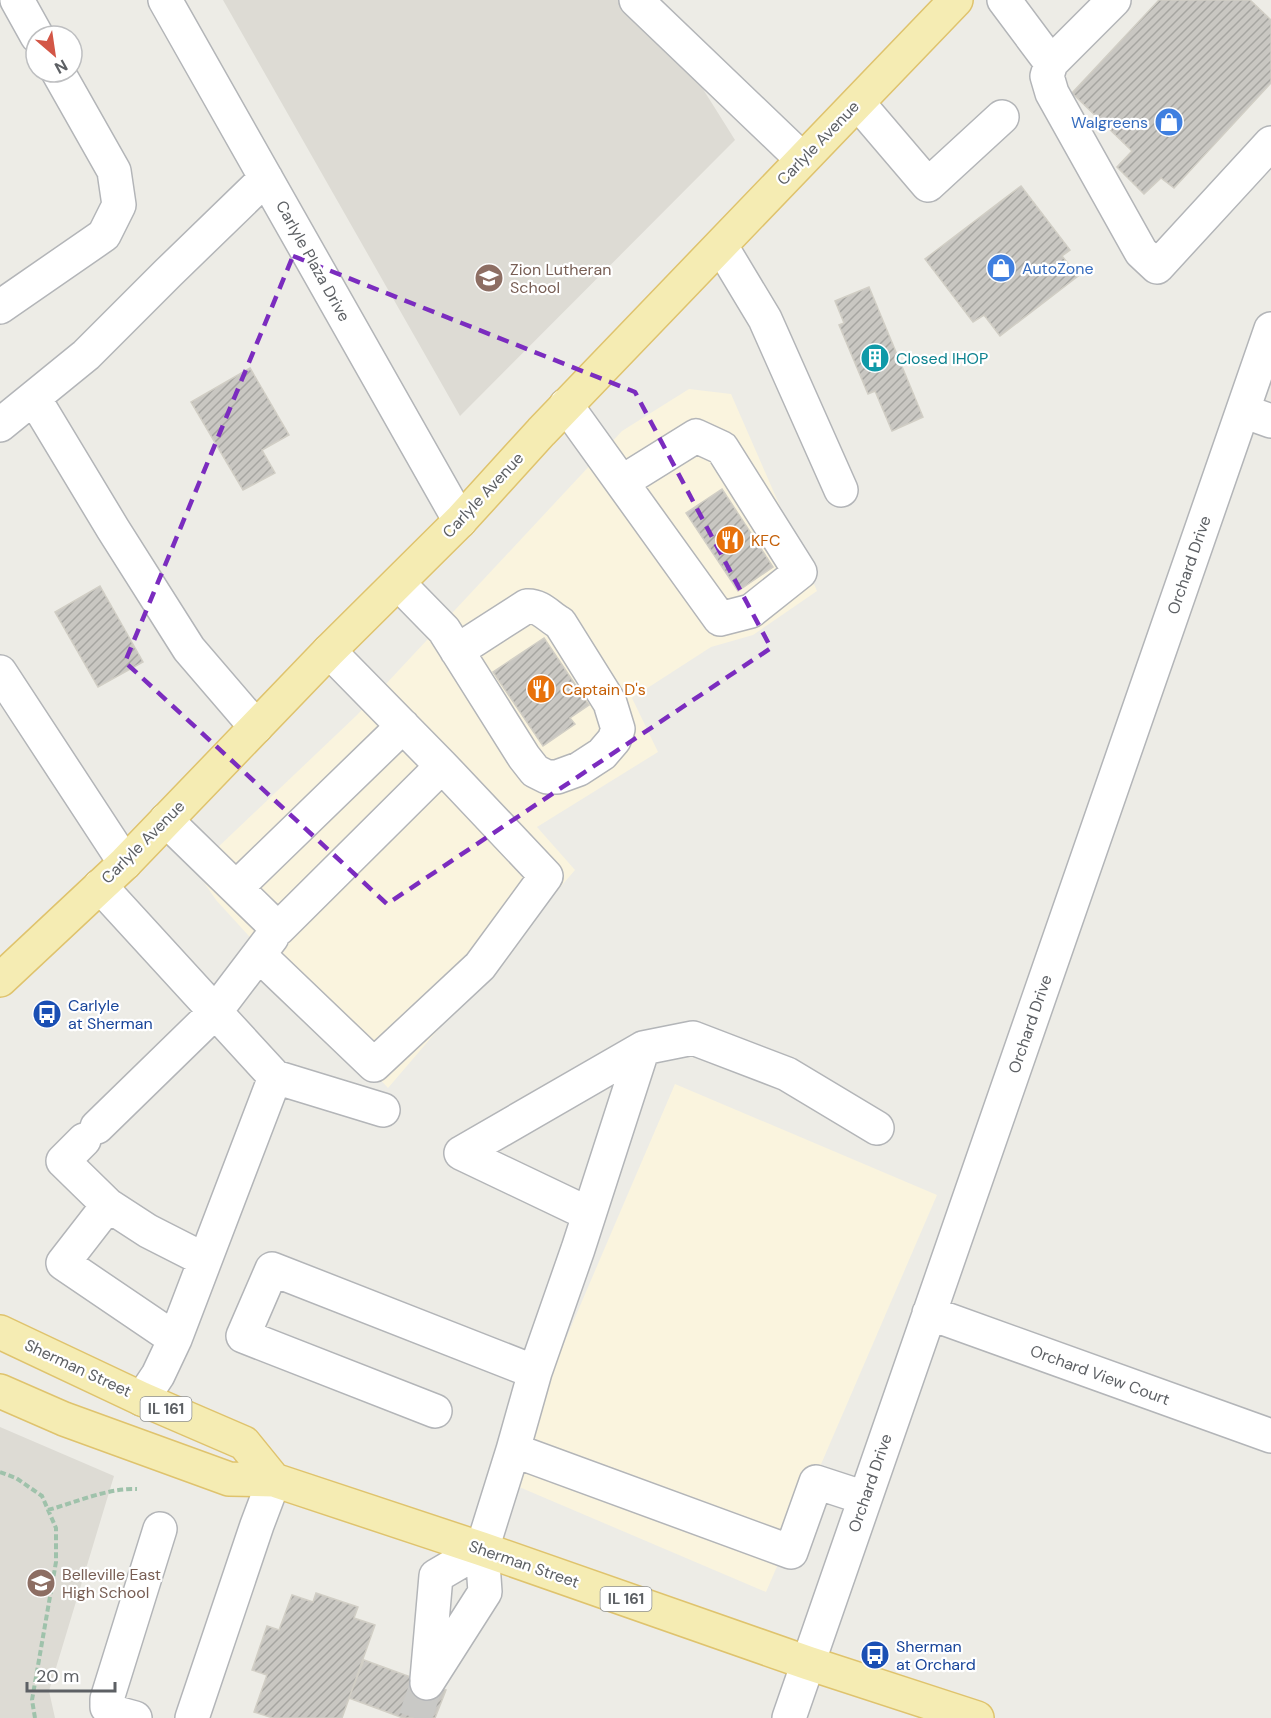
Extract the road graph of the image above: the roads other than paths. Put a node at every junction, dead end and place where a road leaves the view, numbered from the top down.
1 (17, 0) edge
2 (165, 0) edge
3 (636, 0) edge
4 (956, 0) edge
5 (1004, 0) edge
6 (1114, 0) edge
7 (30, 24) edge
8 (1052, 63) junction
9 (65, 84) edge
10 (858, 102) junction
11 (1002, 117) dead end
12 (1271, 143) edge
13 (802, 159) junction
14 (266, 178) junction
15 (721, 246) junction
16 (4, 293) edge
17 (1271, 329) edge
18 (34, 398) junction
19 (566, 405) junction
20 (1257, 416) edge
21 (0, 425) edge
22 (622, 483) junction
23 (841, 490) dead end
24 (460, 521) junction
25 (398, 583) junction
26 (329, 651) junction
27 (464, 662) junction
28 (0, 672) edge
29 (403, 726) junction
30 (256, 727) junction
31 (442, 766) junction
32 (166, 820) junction
33 (125, 863) junction
34 (100, 886) junction
35 (236, 888) junction
36 (268, 942) junction
37 (0, 980) edge
38 (215, 1012) junction
39 (643, 1048) junction
40 (275, 1077) junction
41 (383, 1110) dead end
42 (877, 1128) dead end
43 (108, 1205) junction
44 (589, 1215) junction
45 (205, 1260) junction
46 (929, 1314) junction
47 (0, 1332) edge
48 (175, 1339) junction
49 (536, 1371) junction
50 (0, 1391) edge
51 (142, 1399) junction
52 (435, 1411) dead end
53 (1271, 1436) edge
54 (513, 1450) junction
55 (274, 1480) junction
56 (865, 1498) junction
57 (160, 1529) dead end
58 (482, 1549) junction
59 (808, 1662) junction
60 (135, 1718) edge
61 (192, 1718) edge
62 (789, 1718) edge
63 (977, 1718) edge

1 - 7 street
2 - 14 street, Carlyle Plaza Drive
3 - 13 street
4 - 10 main road, Carlyle Avenue
5 - 8 street
6 - 8 street
8 - 12 street
9 - 16 street
10 - 11 street
10 - 13 main road, Carlyle Avenue
13 - 15 main road, Carlyle Avenue
14 - 18 street
14 - 24 street, Carlyle Plaza Drive
15 - 19 main road, Carlyle Avenue
15 - 23 street
17 - 20 street, Orchard Drive
18 - 21 street
18 - 30 street
19 - 22 street
19 - 24 main road, Carlyle Avenue
20 - 46 street, Orchard Drive
22 - 22 street
24 - 25 main road, Carlyle Avenue
25 - 26 main road, Carlyle Avenue
25 - 27 street
26 - 29 street
26 - 30 main road, Carlyle Avenue
27 - 27 street
28 - 33 street
29 - 31 street
29 - 35 street
30 - 32 main road, Carlyle Avenue
31 - 36 street
31 - 36 street
32 - 33 main road, Carlyle Avenue
32 - 35 street
33 - 34 main road, Carlyle Avenue
34 - 37 main road, Carlyle Avenue
34 - 38 street
35 - 36 street
36 - 38 street
38 - 40 street
38 - 43 street
39 - 42 street
39 - 44 street
39 - 44 street
40 - 41 street
40 - 45 street
43 - 45 street
43 - 48 street
44 - 49 street
45 - 48 street
46 - 53 street, Orchard View Court
46 - 56 street, Orchard Drive
47 - 51 main road, Sherman Street / IL 161
48 - 51 street
49 - 52 street
49 - 54 street
50 - 55 main road, Sherman Street / IL 161
51 - 55 main road, Sherman Street / IL 161
54 - 56 street
54 - 58 street
55 - 58 main road, Sherman Street / IL 161
55 - 61 street
56 - 59 street, Orchard Drive
57 - 60 street
58 - 58 street
58 - 59 main road, Sherman Street / IL 161
59 - 62 street, Orchard Drive
59 - 63 main road, Sherman Street / IL 161

